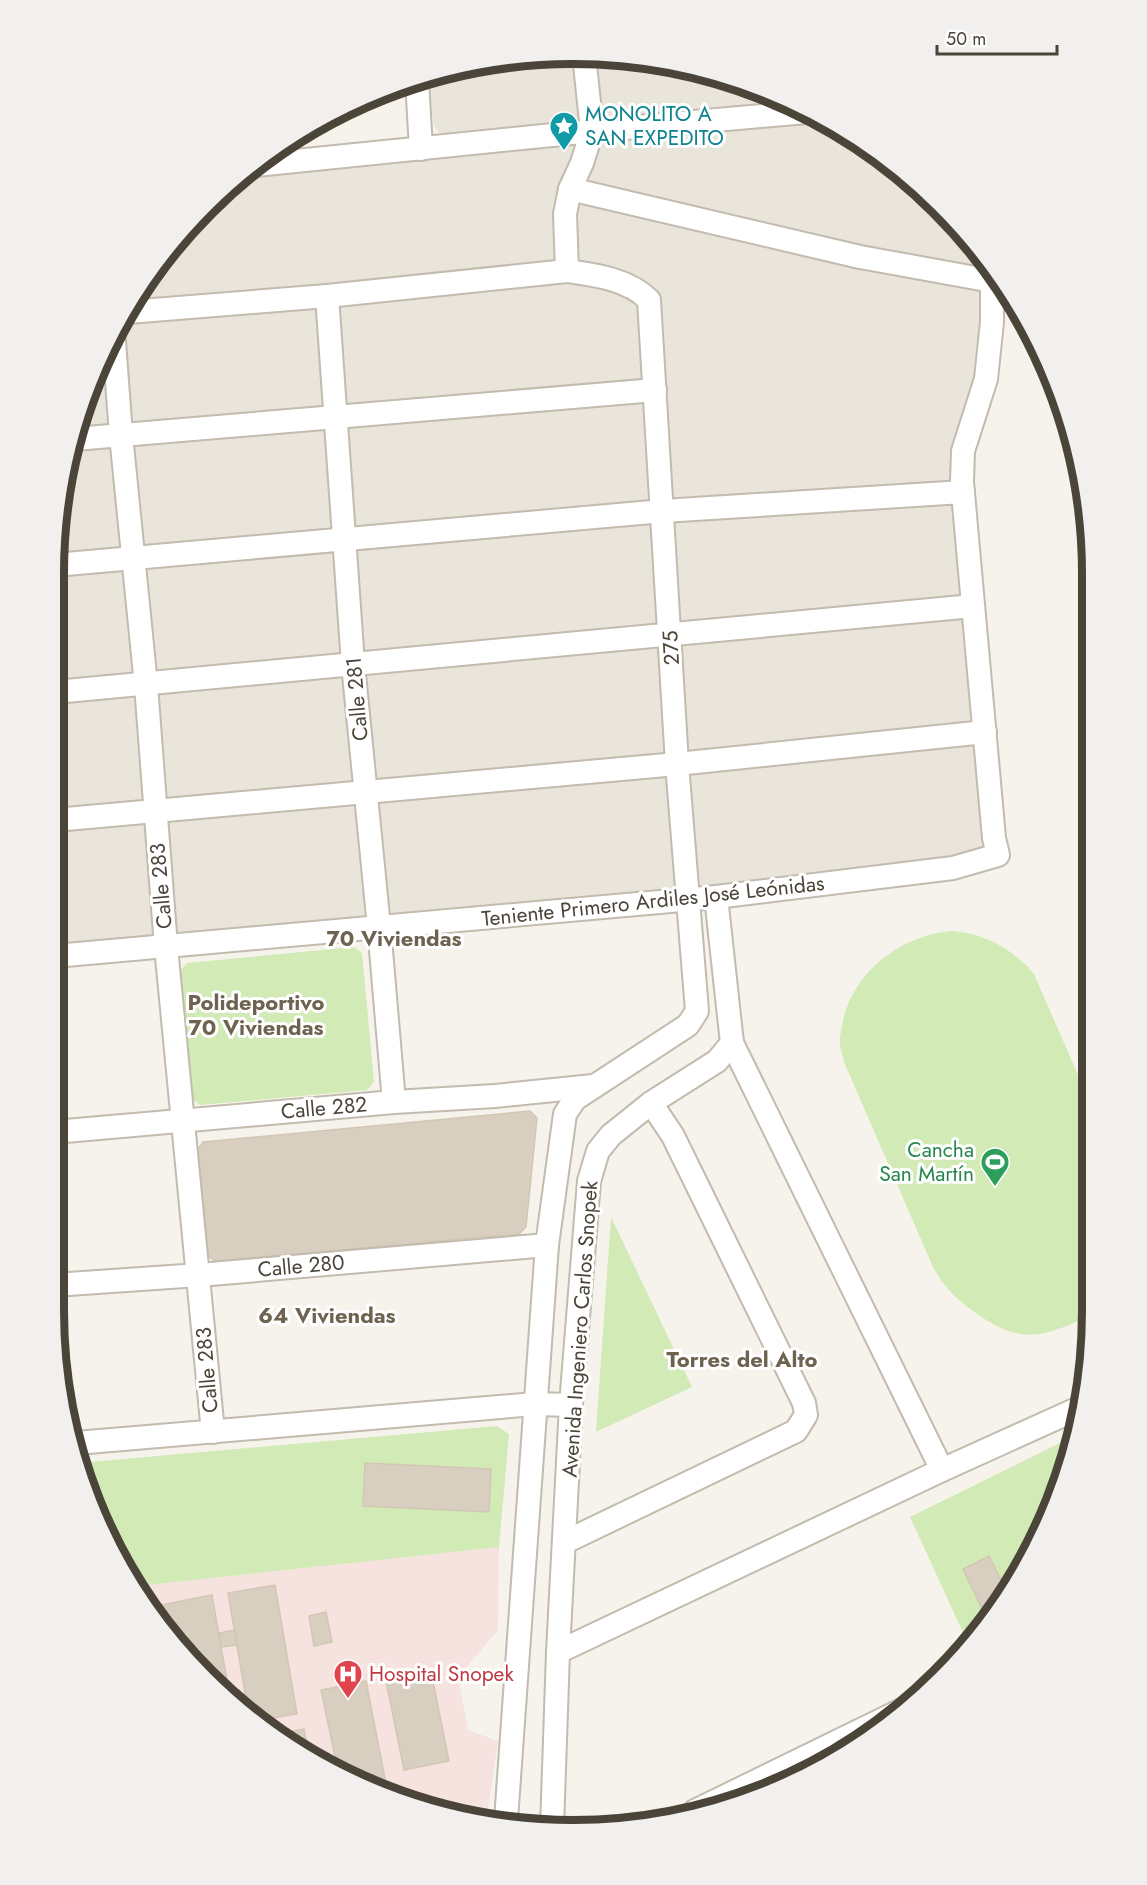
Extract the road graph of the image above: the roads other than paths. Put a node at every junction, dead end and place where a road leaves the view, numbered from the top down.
1 (585, 65) edge
2 (418, 90) edge
3 (791, 113) edge
4 (592, 131) junction
5 (422, 149) junction
6 (276, 161) edge
7 (570, 189) junction
8 (567, 271) junction
9 (985, 275) edge
10 (992, 284) edge
11 (327, 296) junction
12 (138, 311) edge
13 (115, 353) edge
14 (655, 390) junction
15 (337, 416) junction
16 (121, 435) junction
17 (83, 439) edge
18 (963, 492) junction
19 (663, 511) junction
20 (344, 538) junction
21 (134, 557) junction
22 (65, 564) edge
23 (973, 606) junction
24 (670, 634) junction
25 (353, 664) junction
26 (146, 685) junction
27 (64, 691) edge
28 (985, 732) junction
29 (677, 764) junction
30 (366, 793) junction
31 (155, 811) junction
32 (64, 819) edge
33 (716, 897) junction
34 (689, 900) junction
35 (379, 927) junction
36 (166, 947) junction
37 (64, 955) edge
38 (697, 996) joint
39 (732, 1042) junction
40 (595, 1086) junction
41 (394, 1102) junction
42 (651, 1102) junction
43 (183, 1120) junction
44 (64, 1131) edge
45 (547, 1245) junction
46 (199, 1275) junction
47 (64, 1284) edge
48 (535, 1404) junction
49 (571, 1405) junction
50 (1073, 1411) edge
51 (213, 1432) junction
52 (82, 1443) edge
53 (942, 1470) junction
54 (565, 1542) junction
55 (558, 1652) junction
56 (868, 1726) edge
57 (722, 1798) edge
58 (506, 1816) edge
59 (552, 1819) edge

1 - 4 street
2 - 5 street
3 - 4 street
4 - 5 street
4 - 7 street
5 - 6 street
7 - 8 street
7 - 9 street
8 - 11 street
8 - 14 street, 275
10 - 18 street
11 - 12 street
11 - 15 street, Calle 281
13 - 16 street, Calle 283
14 - 15 street
14 - 19 street, 275
15 - 16 street
15 - 20 street, Calle 281
16 - 17 street
16 - 21 street, Calle 283
18 - 19 street
18 - 23 street
19 - 20 street
19 - 24 street, 275
20 - 21 street
20 - 25 street, Calle 281
21 - 22 street
21 - 26 street, Calle 283
23 - 24 street
23 - 28 street
24 - 25 street
24 - 29 street, 275
25 - 26 street
25 - 30 street, Calle 281
26 - 27 street
26 - 31 street, Calle 283
28 - 29 street
28 - 33 street, Teniente Primero Ardiles José Leónidas
29 - 30 street
29 - 34 street, 275
30 - 31 street
30 - 35 street, Calle 281
31 - 32 street
31 - 36 street, Calle 283
33 - 34 street, Teniente Primero Ardiles José Leónidas
33 - 39 street
34 - 35 street, Teniente Primero Ardiles José Leónidas
34 - 38 street, 275
35 - 36 street, Teniente Primero Ardiles José Leónidas
35 - 41 street, Calle 281
36 - 37 street, Teniente Primero Ardiles José Leónidas
36 - 43 street, Calle 283
38 - 40 street, Avenida Ingeniero Carlos Snopek
39 - 42 street, Avenida Ingeniero Carlos Snopek
39 - 53 street
40 - 41 street, Calle 282
40 - 45 street, Avenida Ingeniero Carlos Snopek
41 - 43 street, Calle 282
42 - 49 street, Avenida Ingeniero Carlos Snopek
42 - 54 street
43 - 44 street, Calle 282
43 - 46 street, Calle 283
45 - 46 street, Calle 280
45 - 48 street, Avenida Ingeniero Carlos Snopek
46 - 47 street, Calle 280
46 - 51 street, Calle 283
48 - 49 street
48 - 51 street
48 - 58 street, Avenida Ingeniero Carlos Snopek
49 - 54 street, Avenida Ingeniero Carlos Snopek
50 - 53 street
51 - 52 street
53 - 55 street
54 - 55 street, Avenida Ingeniero Carlos Snopek
55 - 59 street, Avenida Ingeniero Carlos Snopek
56 - 57 street

